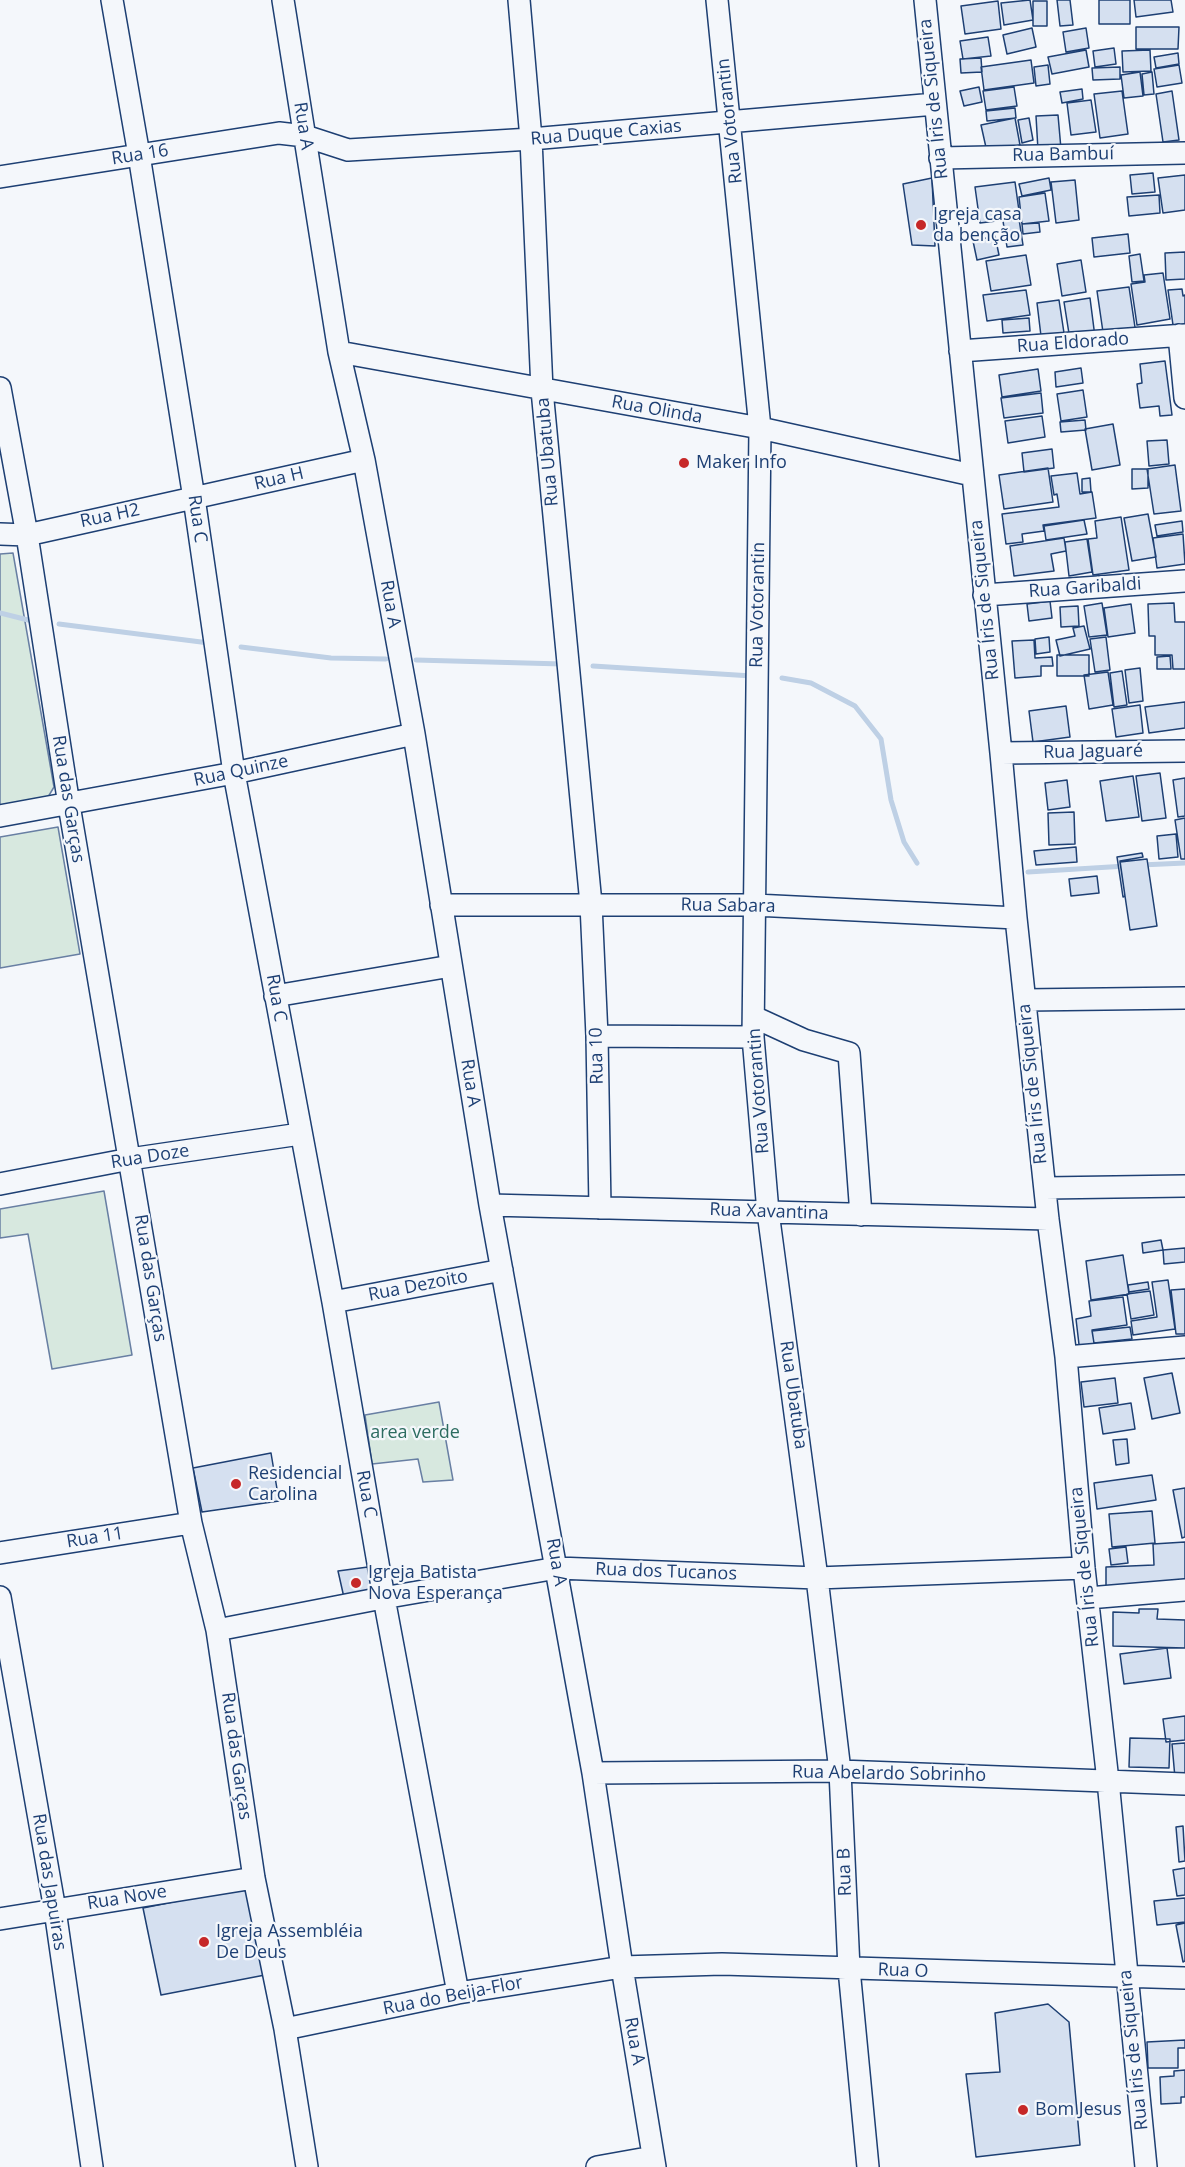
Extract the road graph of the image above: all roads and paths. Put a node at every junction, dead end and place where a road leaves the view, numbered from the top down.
1 (112, 0) edge
2 (283, 0) edge
3 (519, 0) edge
4 (717, 0) edge
5 (925, 0) edge
6 (935, 104) junction
7 (730, 123) junction
8 (279, 133) joint
9 (305, 136) junction
10 (531, 139) junction
11 (1185, 153) edge
12 (139, 155) junction
13 (940, 158) junction
14 (0, 177) edge
15 (1182, 335) edge
16 (960, 351) junction
17 (339, 352) junction
18 (0, 388) edge
19 (542, 390) junction
20 (1185, 398) edge
21 (760, 428) junction
22 (364, 460) junction
23 (972, 475) junction
24 (194, 498) junction
25 (0, 534) edge
26 (27, 535) junction
27 (1185, 581) edge
28 (984, 595) junction
29 (414, 734) junction
30 (1185, 751) edge
31 (1001, 753) junction
32 (234, 773) junction
33 (69, 805) junction
34 (0, 816) edge
35 (591, 904) junction
36 (441, 905) junction
37 (755, 905) junction
38 (1016, 918) junction
39 (451, 966) junction
40 (275, 996) junction
41 (1185, 998) edge
42 (1025, 1000) junction
43 (754, 1027) junction
44 (597, 1036) junction
45 (300, 1134) junction
46 (130, 1159) junction
47 (0, 1184) edge
48 (1185, 1186) edge
49 (1045, 1188) junction
50 (490, 1204) junction
51 (600, 1208) junction
52 (768, 1212) junction
53 (861, 1215) junction
54 (1048, 1219) junction
55 (502, 1270) junction
56 (333, 1302) junction
57 (1185, 1347) edge
58 (1066, 1357) junction
59 (191, 1523) junction
60 (0, 1553) edge
61 (557, 1568) junction
62 (1084, 1568) junction
63 (817, 1578) junction
64 (1185, 1590) edge
65 (0, 1597) edge
66 (384, 1598) junction
67 (1088, 1598) junction
68 (217, 1630) junction
69 (840, 1772) junction
70 (593, 1773) junction
71 (1108, 1781) junction
72 (1185, 1784) edge
73 (254, 1878) junction
74 (55, 1910) junction
75 (0, 1919) edge
76 (622, 1967) junction
77 (849, 1969) junction
78 (1126, 1977) junction
79 (1185, 1978) edge
80 (458, 1993) junction
81 (285, 2029) junction
82 (654, 2162) edge
83 (92, 2167) edge
84 (307, 2167) edge
85 (597, 2167) edge
86 (868, 2167) edge
87 (1146, 2167) edge

1 - 12 street, Rua C
2 - 9 street, Rua A
3 - 10 street, Rua Ubatuba
4 - 7 street, Rua Votorantin
5 - 6 street, Rua Íris de Siqueira
6 - 7 street, Rua Duque Caxias
6 - 13 street, Rua Íris de Siqueira
7 - 10 street, Rua Duque Caxias
7 - 21 street, Rua Votorantin
8 - 9 street, Rua Duque Caxias
8 - 12 street, Rua 16
9 - 10 street, Rua Duque Caxias
9 - 17 street, Rua A
10 - 19 street, Rua Ubatuba
11 - 13 street, Rua Bambuí
12 - 14 street, Rua 16
12 - 24 street, Rua C
13 - 16 street, Rua Íris de Siqueira
15 - 16 street, Rua Eldorado
15 - 20 street
16 - 23 street, Rua Íris de Siqueira
17 - 19 street, Rua Olinda
17 - 22 street, Rua A
18 - 26 street, Rua das Garças
19 - 21 street, Rua Olinda
19 - 35 street, Rua Ubatuba
21 - 23 street, Rua Olinda
21 - 37 street, Rua Votorantin
22 - 24 street, Rua H
22 - 29 street, Rua A
23 - 28 street, Rua Íris de Siqueira
24 - 26 street, Rua H2
24 - 32 street, Rua C
25 - 26 street, Rua H2
26 - 33 street, Rua das Garças
27 - 28 street, Rua Garibaldi
28 - 31 street, Rua Íris de Siqueira
29 - 32 street, Rua Quinze
29 - 36 street, Rua A
30 - 31 street, Rua Jaguaré
31 - 38 street, Rua Íris de Siqueira
32 - 33 street, Rua Quinze
32 - 40 street, Rua C
33 - 34 street, Rua Quinze
33 - 46 street, Rua das Garças
35 - 36 street, Rua Sabara
35 - 37 street, Rua Sabara
35 - 44 street, Rua 10
36 - 39 street, Rua A
37 - 38 street, Rua Sabara
37 - 43 street, Rua Votorantin
38 - 42 street, Rua Íris de Siqueira
39 - 40 street
39 - 50 street, Rua A
40 - 45 street, Rua C
41 - 42 street
42 - 49 street, Rua Íris de Siqueira
43 - 44 street
43 - 52 street, Rua Votorantin
43 - 53 street
44 - 51 street, Rua 10
45 - 46 street, Rua Doze
45 - 56 street, Rua C
46 - 47 street, Rua Doze
46 - 59 street, Rua das Garças
48 - 49 street
49 - 54 street, Rua Íris de Siqueira
50 - 51 street, Rua Xavantina
50 - 55 street, Rua A
51 - 52 street, Rua Xavantina
52 - 53 street, Rua Xavantina
52 - 63 street, Rua Ubatuba
53 - 54 street, Rua Xavantina
54 - 58 street, Rua Íris de Siqueira
55 - 56 street, Rua Dezoito
55 - 61 street, Rua A
56 - 66 street, Rua C
57 - 58 street
58 - 62 street, Rua Íris de Siqueira
59 - 60 street, Rua 11
59 - 68 street, Rua das Garças
61 - 63 street, Rua dos Tucanos
61 - 66 street, Rua dos Tucanos
61 - 70 street, Rua A
62 - 63 street, Rua dos Tucanos
62 - 67 street, Rua Íris de Siqueira
63 - 69 street, Rua B
64 - 67 street
65 - 74 street, Rua das Japuiras
66 - 68 street, Rua dos Tucanos
66 - 80 street, Rua C
67 - 71 street, Rua Íris de Siqueira
68 - 73 street, Rua das Garças
69 - 70 street, Rua Abelardo Sobrinho
69 - 71 street, Rua Abelardo Sobrinho
69 - 77 street, Rua B
70 - 76 street, Rua A
71 - 72 street, Rua Abelardo Sobrinho
71 - 78 street, Rua Íris de Siqueira
73 - 74 street, Rua Nove
73 - 81 street, Rua das Garças
74 - 75 street, Rua Nove
74 - 83 street, Rua das Japuiras
76 - 77 street, Rua O
76 - 80 street, Rua do Beija-Flor
76 - 82 street, Rua A
77 - 78 street, Rua O
77 - 86 street, Rua B
78 - 79 street, Rua O
78 - 87 street, Rua Íris de Siqueira
80 - 81 street, Rua do Beija-Flor
81 - 84 street, Rua das Garças
82 - 85 street

